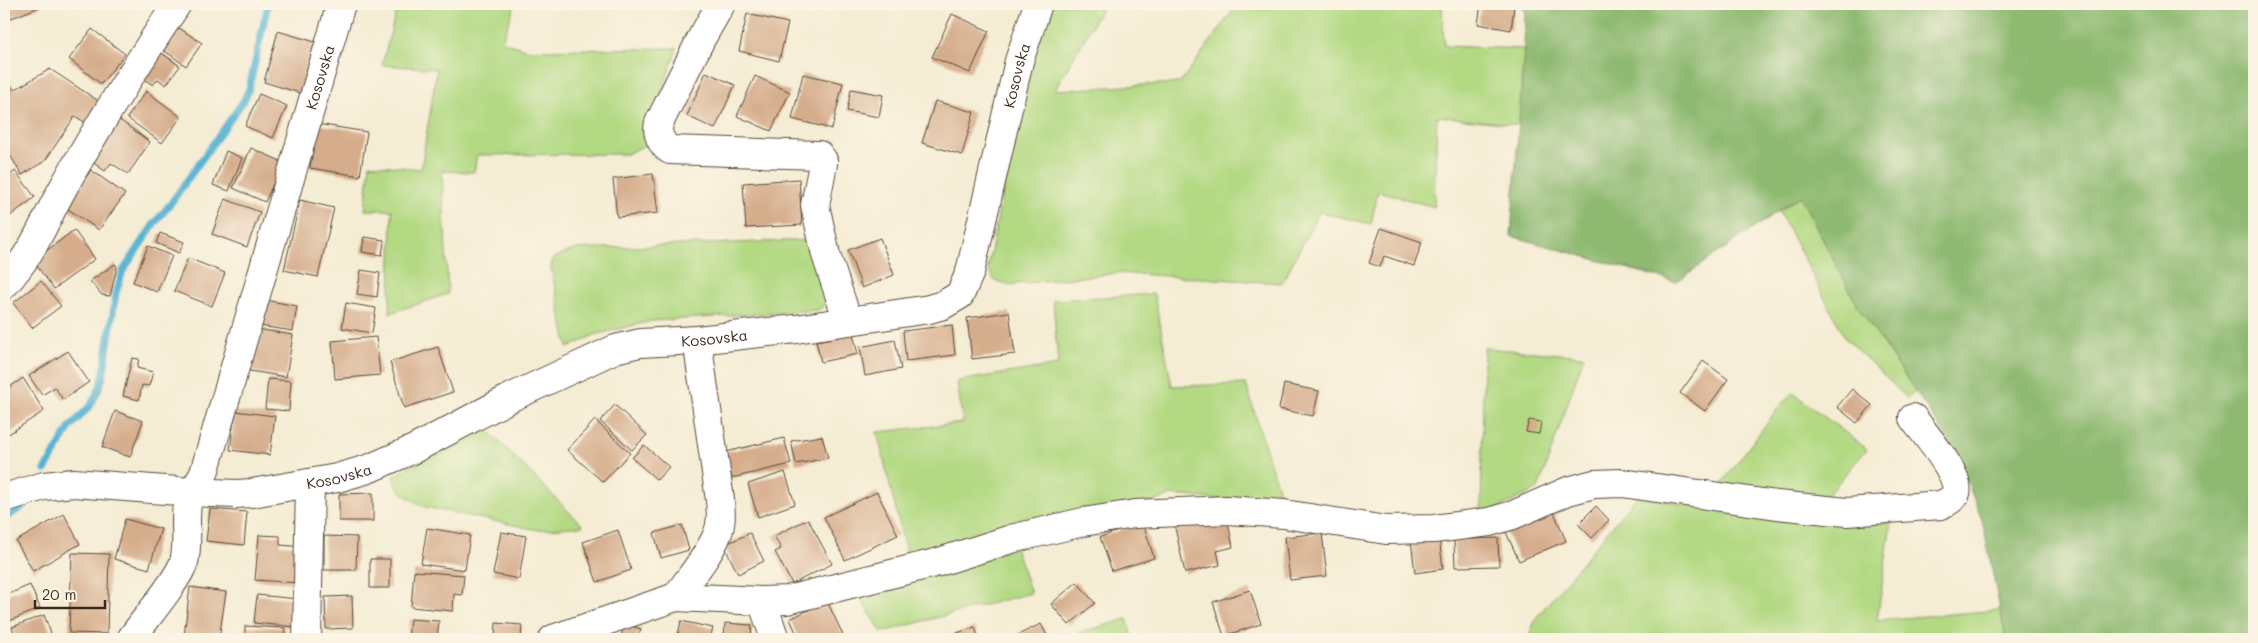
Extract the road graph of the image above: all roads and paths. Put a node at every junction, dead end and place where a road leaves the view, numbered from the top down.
1 (177, 4) edge
2 (341, 4) edge
3 (721, 4) edge
4 (1038, 4) edge
5 (4, 285) edge
6 (848, 321) junction
7 (697, 340) junction
8 (1913, 418) dead end
9 (310, 483) junction
10 (191, 492) junction
11 (4, 498) edge
12 (676, 597) junction
13 (762, 602) junction
14 (131, 639) edge
15 (307, 639) edge
16 (553, 639) edge
17 (776, 639) edge

1 - 5 street
2 - 10 street, Kosovska
3 - 6 street
4 - 6 street, Kosovska
6 - 7 street, Kosovska
7 - 9 street, Kosovska
7 - 12 street
8 - 13 street
9 - 10 street, Kosovska
9 - 15 street
10 - 11 street, Kosovska
10 - 14 street
12 - 13 street
12 - 16 street
13 - 17 street

